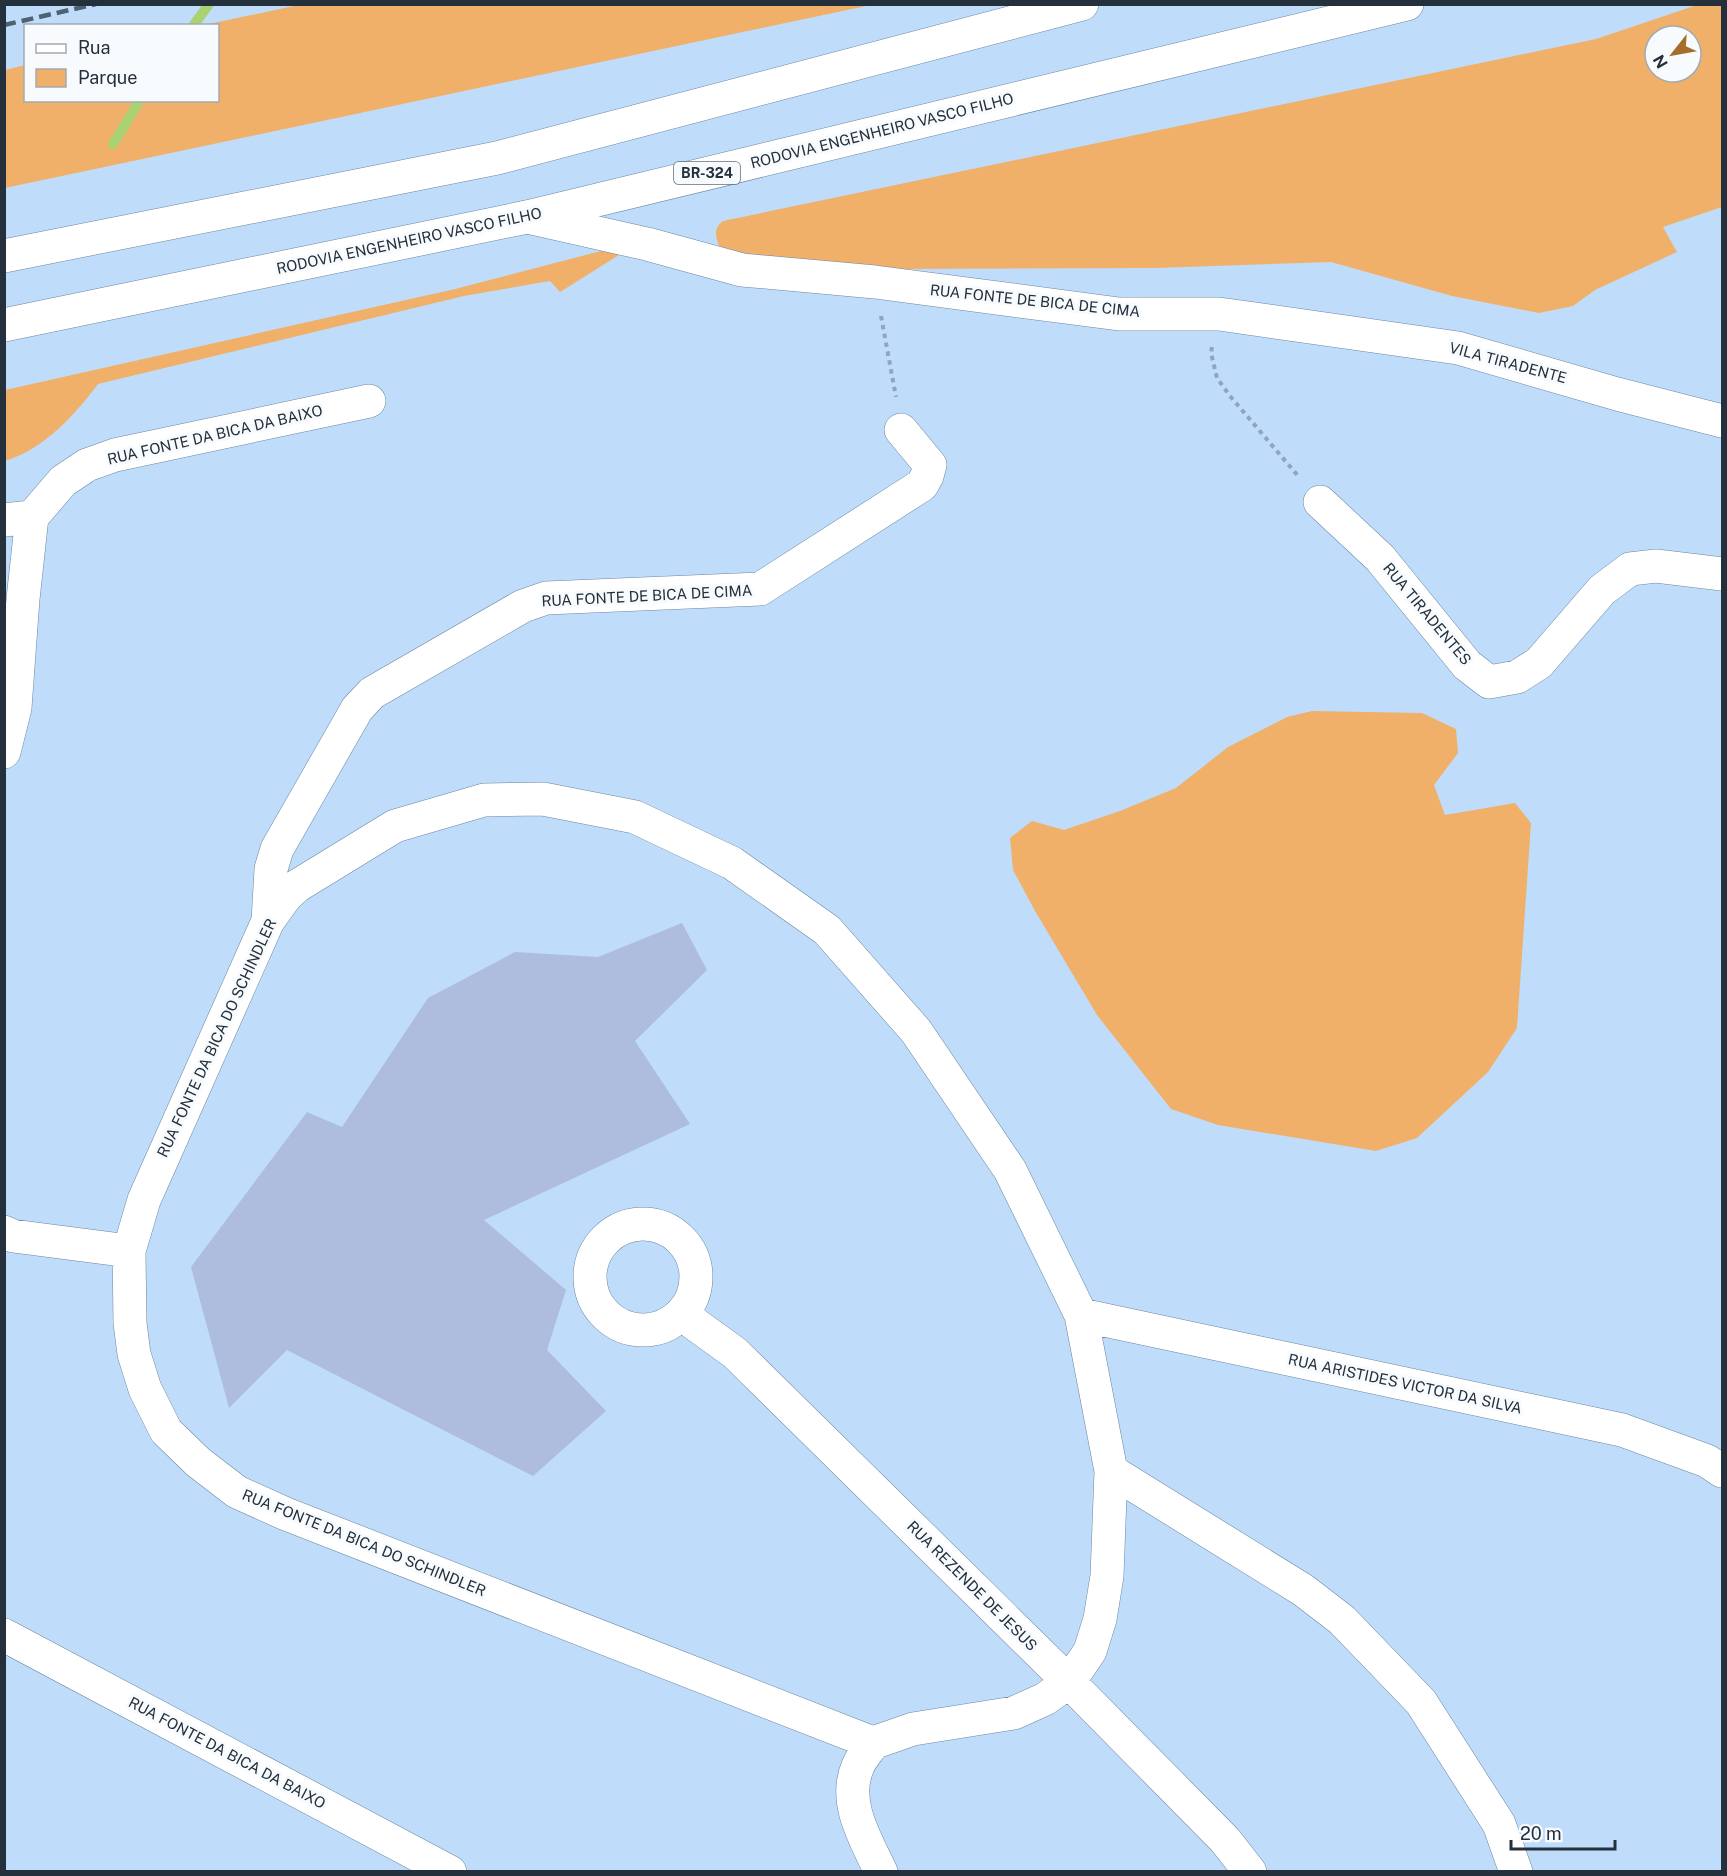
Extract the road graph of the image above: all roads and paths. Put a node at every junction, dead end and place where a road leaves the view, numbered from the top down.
1 (1082, 4) edge
2 (1407, 4) edge
3 (527, 217) junction
4 (4, 256) edge
5 (875, 282) junction
6 (1219, 314) junction
7 (4, 325) edge
8 (369, 401) dead end
9 (1722, 421) edge
10 (902, 430) joint
11 (1320, 502) joint
12 (18, 519) edge
13 (1722, 574) edge
14 (14, 605) edge
15 (4, 752) edge
16 (268, 921) junction
17 (4, 1232) edge
18 (129, 1251) junction
19 (681, 1314) dead end
20 (1082, 1315) junction
21 (1111, 1471) junction
22 (1722, 1472) edge
23 (4, 1635) edge
24 (1070, 1682) junction
25 (873, 1743) junction
26 (450, 1872) edge
27 (881, 1872) edge
28 (1250, 1872) edge
29 (1516, 1872) edge

1 - 4 main road
2 - 3 main road, RODOVIA ENGENHEIRO VASCO FILHO / BR-324
3 - 5 main road, RUA FONTE DE BICA DE CIMA
3 - 7 main road, RODOVIA ENGENHEIRO VASCO FILHO / BR-324
5 - 6 main road, RUA FONTE DE BICA DE CIMA
5 - 10 path
6 - 9 main road, VILA TIRADENTE
6 - 11 path
8 - 12 main road, RUA FONTE DA BICA DA BAIXO
10 - 16 main road, RUA FONTE DE BICA DE CIMA
11 - 13 main road, RUA TIRADENTES
12 - 14 main road, RUA FONTE DA BICA DA BAIXO
14 - 15 main road, RUA FONTE DA BICA DA BAIXO
16 - 18 main road, RUA FONTE DA BICA DO SCHINDLER
16 - 20 main road, RUA FONTE DA BICA DO SCHINDLER
17 - 18 main road
18 - 25 main road, RUA FONTE DA BICA DO SCHINDLER
19 - 24 main road, RUA REZENDE DE JESUS
20 - 21 main road, RUA FONTE DA BICA DO SCHINDLER
20 - 22 main road, RUA ARISTIDES VICTOR DA SILVA
21 - 24 main road, RUA FONTE DA BICA DO SCHINDLER
21 - 29 main road
23 - 26 main road, RUA FONTE DA BICA DA BAIXO
24 - 25 main road, RUA FONTE DA BICA DO SCHINDLER
24 - 28 main road, RUA REZENDE DE JESUS
25 - 27 main road

